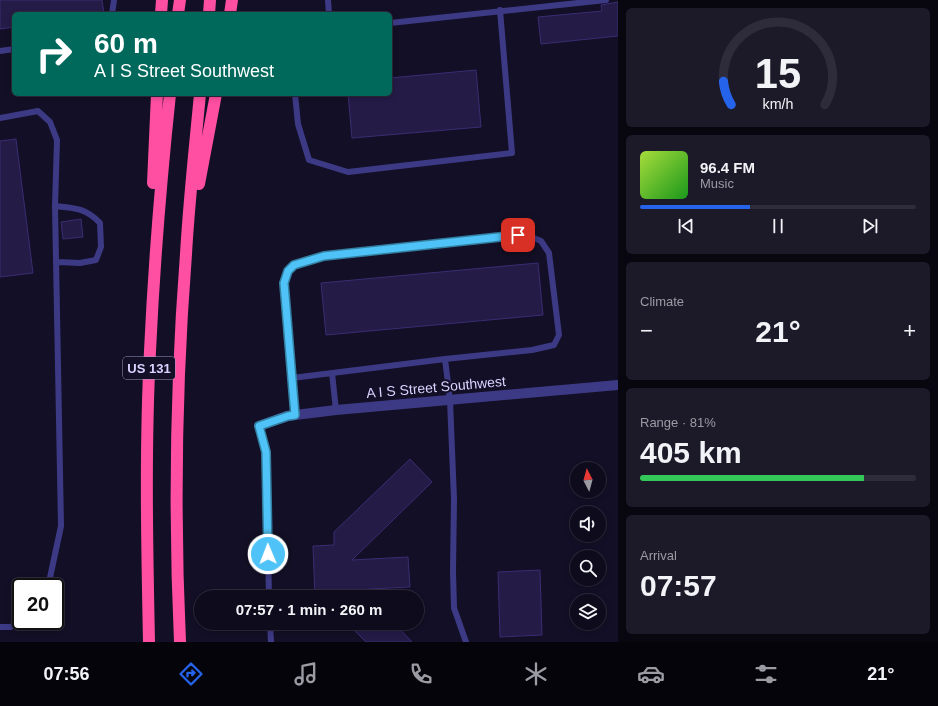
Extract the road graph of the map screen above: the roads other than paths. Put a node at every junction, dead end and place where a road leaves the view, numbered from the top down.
1 (114, 0) edge
2 (162, 0) edge
3 (180, 0) edge
4 (210, 0) edge
5 (232, 0) edge
6 (328, 0) edge
7 (606, 0) edge
8 (500, 10) junction
9 (112, 12) edge
10 (161, 12) edge
11 (178, 12) edge
12 (208, 12) edge
13 (230, 12) edge
14 (329, 12) edge
15 (392, 23) edge
16 (12, 49) edge
17 (0, 51) edge
18 (157, 96) edge
19 (170, 96) edge
20 (200, 96) edge
21 (216, 96) edge
22 (295, 96) edge
23 (0, 118) edge
24 (55, 206) junction
25 (186, 254) junction
26 (57, 262) junction
27 (150, 351) junction
28 (445, 359) junction
29 (332, 373) junction
30 (292, 378) junction
31 (618, 385) edge
32 (450, 400) junction
33 (336, 410) junction
34 (295, 415) junction
35 (259, 426) joint
36 (50, 578) edge
37 (270, 590) edge
38 (12, 626) edge
39 (0, 627) edge
40 (270, 630) edge
41 (149, 642) edge
42 (180, 642) edge
43 (271, 642) edge
44 (466, 642) edge

1 - 9 lane
2 - 10 highway
3 - 11 highway
4 - 12 highway
5 - 13 highway
6 - 14 lane
7 - 8 lane
8 - 15 lane
8 - 22 lane
16 - 17 lane
18 - 27 highway
19 - 27 highway, US 131
20 - 25 highway, US 131
21 - 25 highway
23 - 24 lane
24 - 26 lane
24 - 26 lane
25 - 42 highway, US 131
26 - 36 lane
27 - 41 highway, US 131
28 - 29 lane
28 - 30 lane
28 - 32 lane
29 - 30 lane
29 - 33 lane
30 - 34 lane
31 - 32 street, A I S Street Southwest
32 - 33 street, A I S Street Southwest
32 - 44 lane
33 - 34 street, A I S Street Southwest
34 - 35 street, A I S Street Southwest
35 - 37 lane
38 - 39 lane
40 - 43 lane

